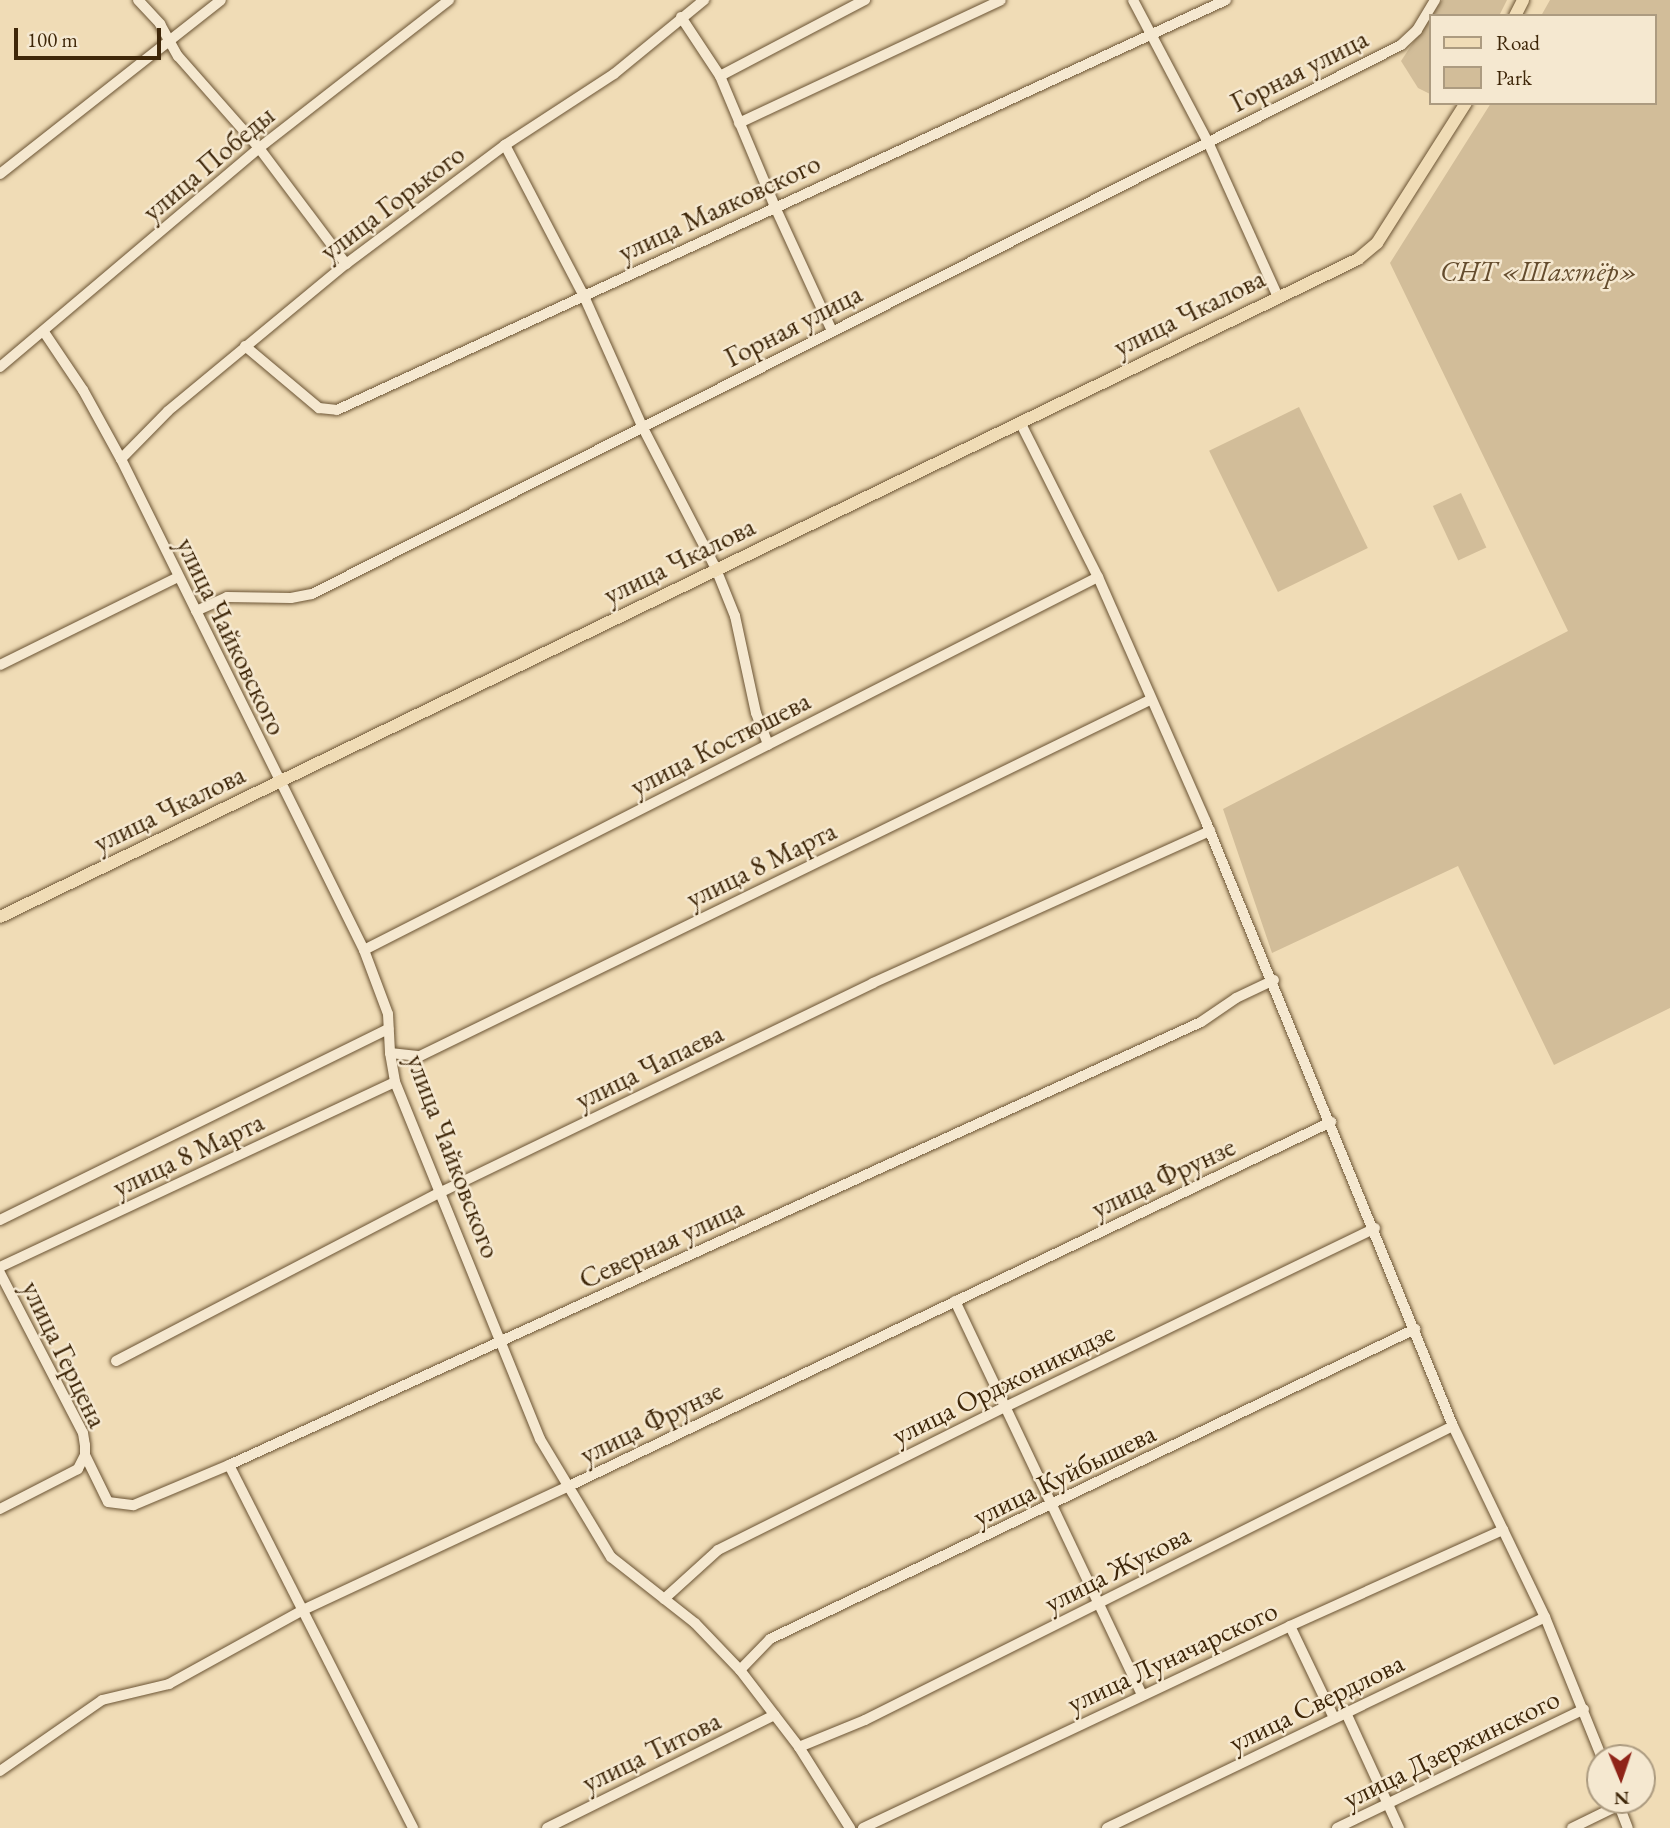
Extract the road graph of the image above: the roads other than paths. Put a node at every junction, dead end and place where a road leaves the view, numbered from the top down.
1 (138, 0) edge
2 (220, 0) edge
3 (449, 0) edge
4 (704, 0) edge
5 (865, 0) edge
6 (1001, 0) edge
7 (1133, 0) edge
8 (1226, 0) edge
9 (1435, 0) edge
10 (681, 17) junction
11 (1152, 34) junction
12 (170, 40) junction
13 (720, 76) junction
14 (1465, 105) edge
15 (739, 123) junction
16 (1208, 142) junction
17 (505, 145) junction
18 (259, 148) junction
19 (0, 174) edge
20 (775, 207) junction
21 (346, 264) junction
22 (583, 294) junction
23 (1277, 295) junction
24 (832, 331) junction
25 (44, 332) junction
26 (245, 346) junction
27 (0, 367) edge
28 (1020, 422) junction
29 (642, 426) junction
30 (121, 458) junction
31 (716, 569) junction
32 (1098, 577) junction
33 (178, 578) junction
34 (196, 611) junction
35 (0, 665) edge
36 (1150, 700) junction
37 (768, 745) junction
38 (278, 783) junction
39 (1210, 831) junction
40 (0, 918) edge
41 (363, 950) junction
42 (1274, 980) junction
43 (389, 1029) junction
44 (390, 1053) junction
45 (395, 1082) junction
46 (1331, 1122) junction
47 (441, 1192) junction
48 (0, 1220) edge
49 (1375, 1228) junction
50 (0, 1267) edge
51 (0, 1273) edge
52 (955, 1301) junction
53 (1415, 1329) junction
54 (502, 1340) junction
55 (116, 1361) dead end
56 (1005, 1407) junction
57 (1453, 1426) junction
58 (85, 1455) junction
59 (229, 1465) junction
60 (567, 1487) junction
61 (1050, 1506) junction
62 (0, 1509) edge
63 (1503, 1530) junction
64 (664, 1599) junction
65 (1098, 1603) junction
66 (303, 1610) junction
67 (1545, 1617) junction
68 (1290, 1626) junction
69 (740, 1670) junction
70 (1142, 1695) junction
71 (1584, 1709) junction
72 (1346, 1713) junction
73 (775, 1715) junction
74 (1334, 1718) junction
75 (1597, 1744) edge
76 (799, 1747) junction
77 (0, 1771) edge
78 (1388, 1804) junction
79 (1598, 1814) edge
80 (413, 1828) edge
81 (547, 1828) edge
82 (850, 1828) edge
83 (863, 1828) edge
84 (1107, 1828) edge
85 (1337, 1828) edge
86 (1399, 1828) edge
87 (1572, 1828) edge

1 - 12 street
2 - 12 street
3 - 18 street, улица Победы
4 - 10 street, улица Горького
5 - 13 street
6 - 15 street
7 - 11 street
8 - 11 street, улица Маяковского
9 - 16 street, Горная улица
10 - 13 street
10 - 17 street, улица Горького
11 - 16 street
11 - 20 street, улица Маяковского
12 - 18 street
12 - 19 street
13 - 15 street
14 - 23 main road, улица Чкалова
15 - 20 street
16 - 23 street
16 - 24 street, Горная улица
17 - 21 street, улица Горького
17 - 22 street
18 - 21 street
18 - 25 street, улица Победы
20 - 22 street, улица Маяковского
20 - 24 street
21 - 26 street, улица Горького
22 - 26 street, улица Маяковского
22 - 29 street
23 - 28 main road, улица Чкалова
24 - 29 street, Горная улица
25 - 27 street, улица Победы
25 - 30 street, улица Чайковского
26 - 30 street, улица Горького
28 - 31 main road, улица Чкалова
28 - 32 street
29 - 31 street
29 - 34 street, Горная улица
30 - 33 street, улица Чайковского
31 - 37 street
31 - 38 main road, улица Чкалова
32 - 36 street
32 - 37 street, улица Костюшева
33 - 34 street, улица Чайковского
33 - 35 street
34 - 38 street, улица Чайковского
36 - 39 street
36 - 44 street, улица 8 Марта
37 - 41 street, улица Костюшева
38 - 40 main road, улица Чкалова
38 - 41 street, улица Чайковского
39 - 42 street
39 - 47 street, улица Чапаева
41 - 43 street, улица Чайковского
42 - 46 street
42 - 54 street, Северная улица
43 - 44 street, улица Чайковского
43 - 48 street
44 - 45 street, улица Чайковского
45 - 47 street, улица Чайковского
45 - 50 street, улица 8 Марта
46 - 49 street
46 - 52 street, улица Фрунзе
47 - 54 street, улица Чайковского
47 - 55 street, улица Чапаева
49 - 53 street
49 - 56 street, улица Орджоникидзе
51 - 58 street, улица Герцена
52 - 56 street
52 - 60 street, улица Фрунзе
53 - 57 street
53 - 61 street, улица Куйбышева
54 - 59 street, Северная улица
54 - 60 street, улица Чайковского
56 - 61 street
56 - 64 street, улица Орджоникидзе
57 - 63 street
57 - 65 street, улица Жукова
58 - 59 street, Северная улица
58 - 62 street
59 - 66 street
60 - 64 street, улица Чайковского
60 - 66 street, улица Фрунзе
61 - 65 street
61 - 69 street, улица Куйбышева
63 - 67 street
63 - 68 street, улица Луначарского
64 - 69 street, улица Чайковского
65 - 70 street
65 - 76 street, улица Жукова
66 - 77 street, улица Фрунзе
66 - 80 street
67 - 71 street
67 - 72 street, улица Свердлова
68 - 70 street, улица Луначарского
68 - 74 street
69 - 73 street, улица Чайковского
70 - 83 street, улица Луначарского
71 - 75 street
71 - 78 street, улица Дзержинского
72 - 74 street, улица Свердлова
72 - 78 street
73 - 76 street, улица Чайковского
73 - 81 street, улица Титова
74 - 84 street, улица Свердлова
76 - 82 street, улица Чайковского
78 - 85 street, улица Дзержинского
78 - 86 street
79 - 87 street

